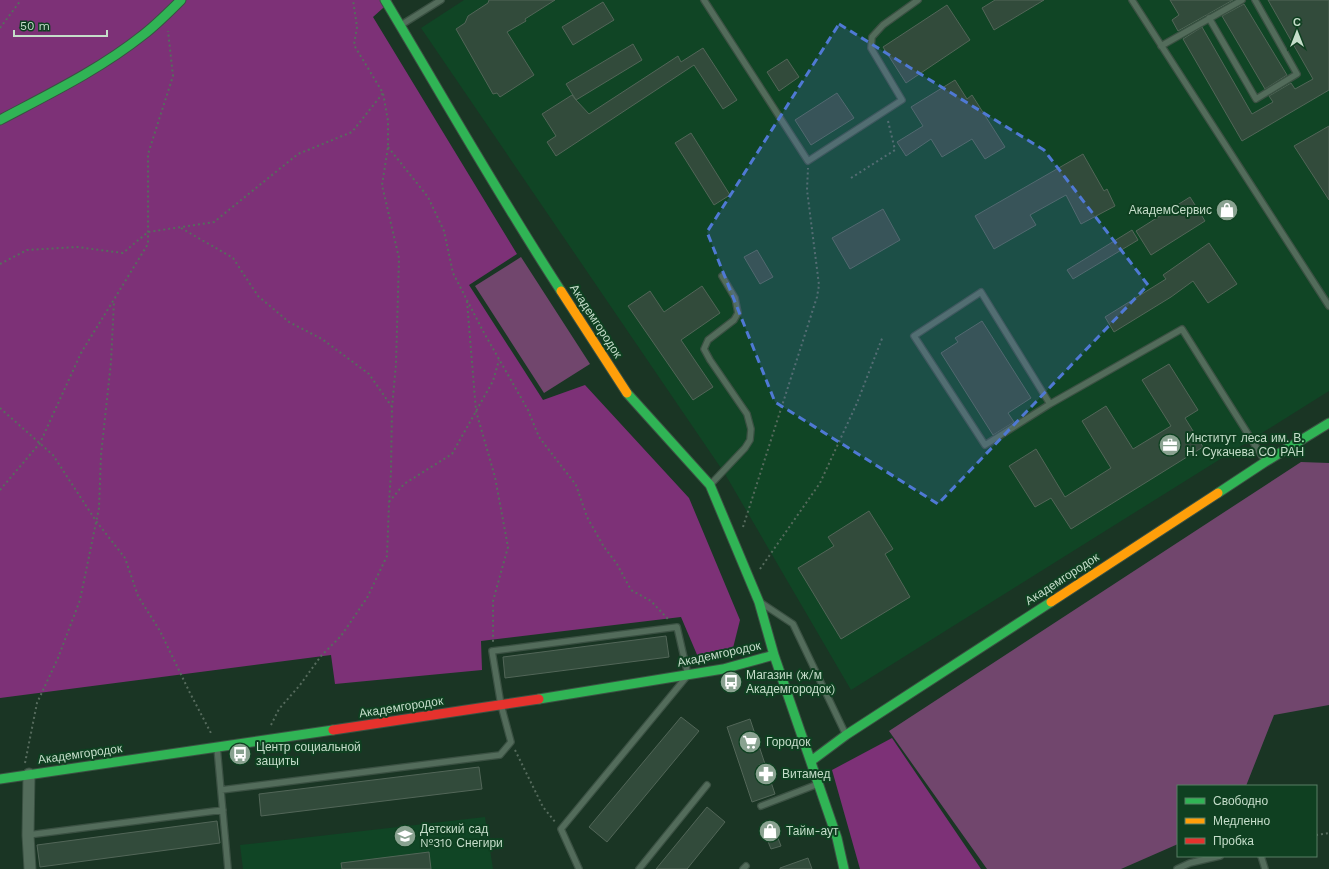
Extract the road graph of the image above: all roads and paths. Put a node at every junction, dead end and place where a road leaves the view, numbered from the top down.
1 (21, 0) edge
2 (181, 0) edge
3 (353, 0) edge
4 (385, 0) edge
5 (441, 0) edge
6 (704, 0) edge
7 (918, 0) edge
8 (1132, 0) edge
9 (1242, 0) edge
10 (1255, 0) edge
11 (167, 14) junction
12 (1209, 18) junction
13 (400, 26) junction
14 (0, 28) edge
15 (1161, 46) junction
16 (383, 93) junction
17 (891, 116) dead end
18 (0, 120) edge
19 (388, 147) junction
20 (808, 161) junction
21 (851, 178) dead end
22 (180, 227) junction
23 (148, 232) junction
24 (0, 264) edge
25 (722, 276) dead end
26 (114, 300) junction
27 (467, 300) junction
28 (1329, 306) edge
29 (882, 336) dead end
30 (499, 360) junction
31 (1050, 404) junction
32 (392, 407) junction
33 (0, 408) edge
34 (476, 411) junction
35 (1329, 423) edge
36 (40, 443) junction
37 (1265, 462) junction
38 (710, 485) junction
39 (0, 490) edge
40 (388, 503) junction
41 (96, 521) junction
42 (736, 548) junction
43 (751, 581) junction
44 (759, 602) junction
45 (677, 628) junction
46 (492, 651) junction
47 (774, 655) junction
48 (688, 675) junction
49 (501, 705) junction
50 (846, 735) junction
51 (263, 740) junction
52 (511, 742) junction
53 (217, 747) junction
54 (812, 761) junction
55 (26, 775) junction
56 (0, 779) edge
57 (819, 784) junction
58 (707, 785) dead end
59 (221, 790) junction
60 (761, 806) dead end
61 (223, 810) junction
62 (561, 829) junction
63 (1329, 832) edge
64 (28, 835) junction
65 (1317, 835) edge
66 (1216, 857) edge
67 (1261, 857) edge
68 (30, 869) edge
69 (228, 869) edge
70 (578, 869) edge
71 (639, 869) edge
72 (844, 869) edge
73 (1177, 869) edge
74 (1265, 869) edge

1 - 14 path
2 - 11 street
3 - 16 path
4 - 13 street, Академгородок
5 - 13 lane
6 - 20 lane
7 - 20 lane
8 - 15 lane
9 - 12 lane
10 - 12 lane
11 - 18 street
11 - 23 path
12 - 15 lane
13 - 38 street, Академгородок
15 - 28 lane
16 - 19 path
16 - 22 path
17 - 21 path
19 - 27 path
19 - 32 path
20 - 42 path
22 - 23 path
22 - 32 path
23 - 24 path
23 - 26 path
25 - 38 lane
26 - 36 path
26 - 41 path
27 - 30 path
27 - 34 path
29 - 43 path
30 - 34 path
30 - 45 path
31 - 31 lane
31 - 37 lane
32 - 40 path
33 - 36 path
34 - 40 path
34 - 46 path
35 - 37 street, Академгородок
36 - 39 path
36 - 41 path
37 - 50 street, Академгородок
38 - 42 street, Академгородок
40 - 51 path
41 - 53 path
41 - 55 path
42 - 43 street, Академгородок
43 - 44 street, Академгородок
44 - 47 street, Академгородок
44 - 50 lane
45 - 46 lane
45 - 48 lane
46 - 49 lane
47 - 48 street, Академгородок
47 - 54 street, Академгородок
48 - 49 street, Академгородок
48 - 62 lane
49 - 51 street, Академгородок
49 - 52 lane
50 - 54 street, Академгородок
51 - 53 street, Академгородок
52 - 59 lane
52 - 62 path
53 - 55 street, Академгородок
53 - 59 lane
54 - 57 street, Академгородок
55 - 56 street, Академгородок
55 - 64 street, Академгородок
57 - 60 lane
57 - 72 street, Академгородок
58 - 71 lane
59 - 61 lane
61 - 64 lane
61 - 69 lane
62 - 70 lane
63 - 65 path
64 - 68 street, Академгородок
66 - 73 lane
67 - 74 lane

